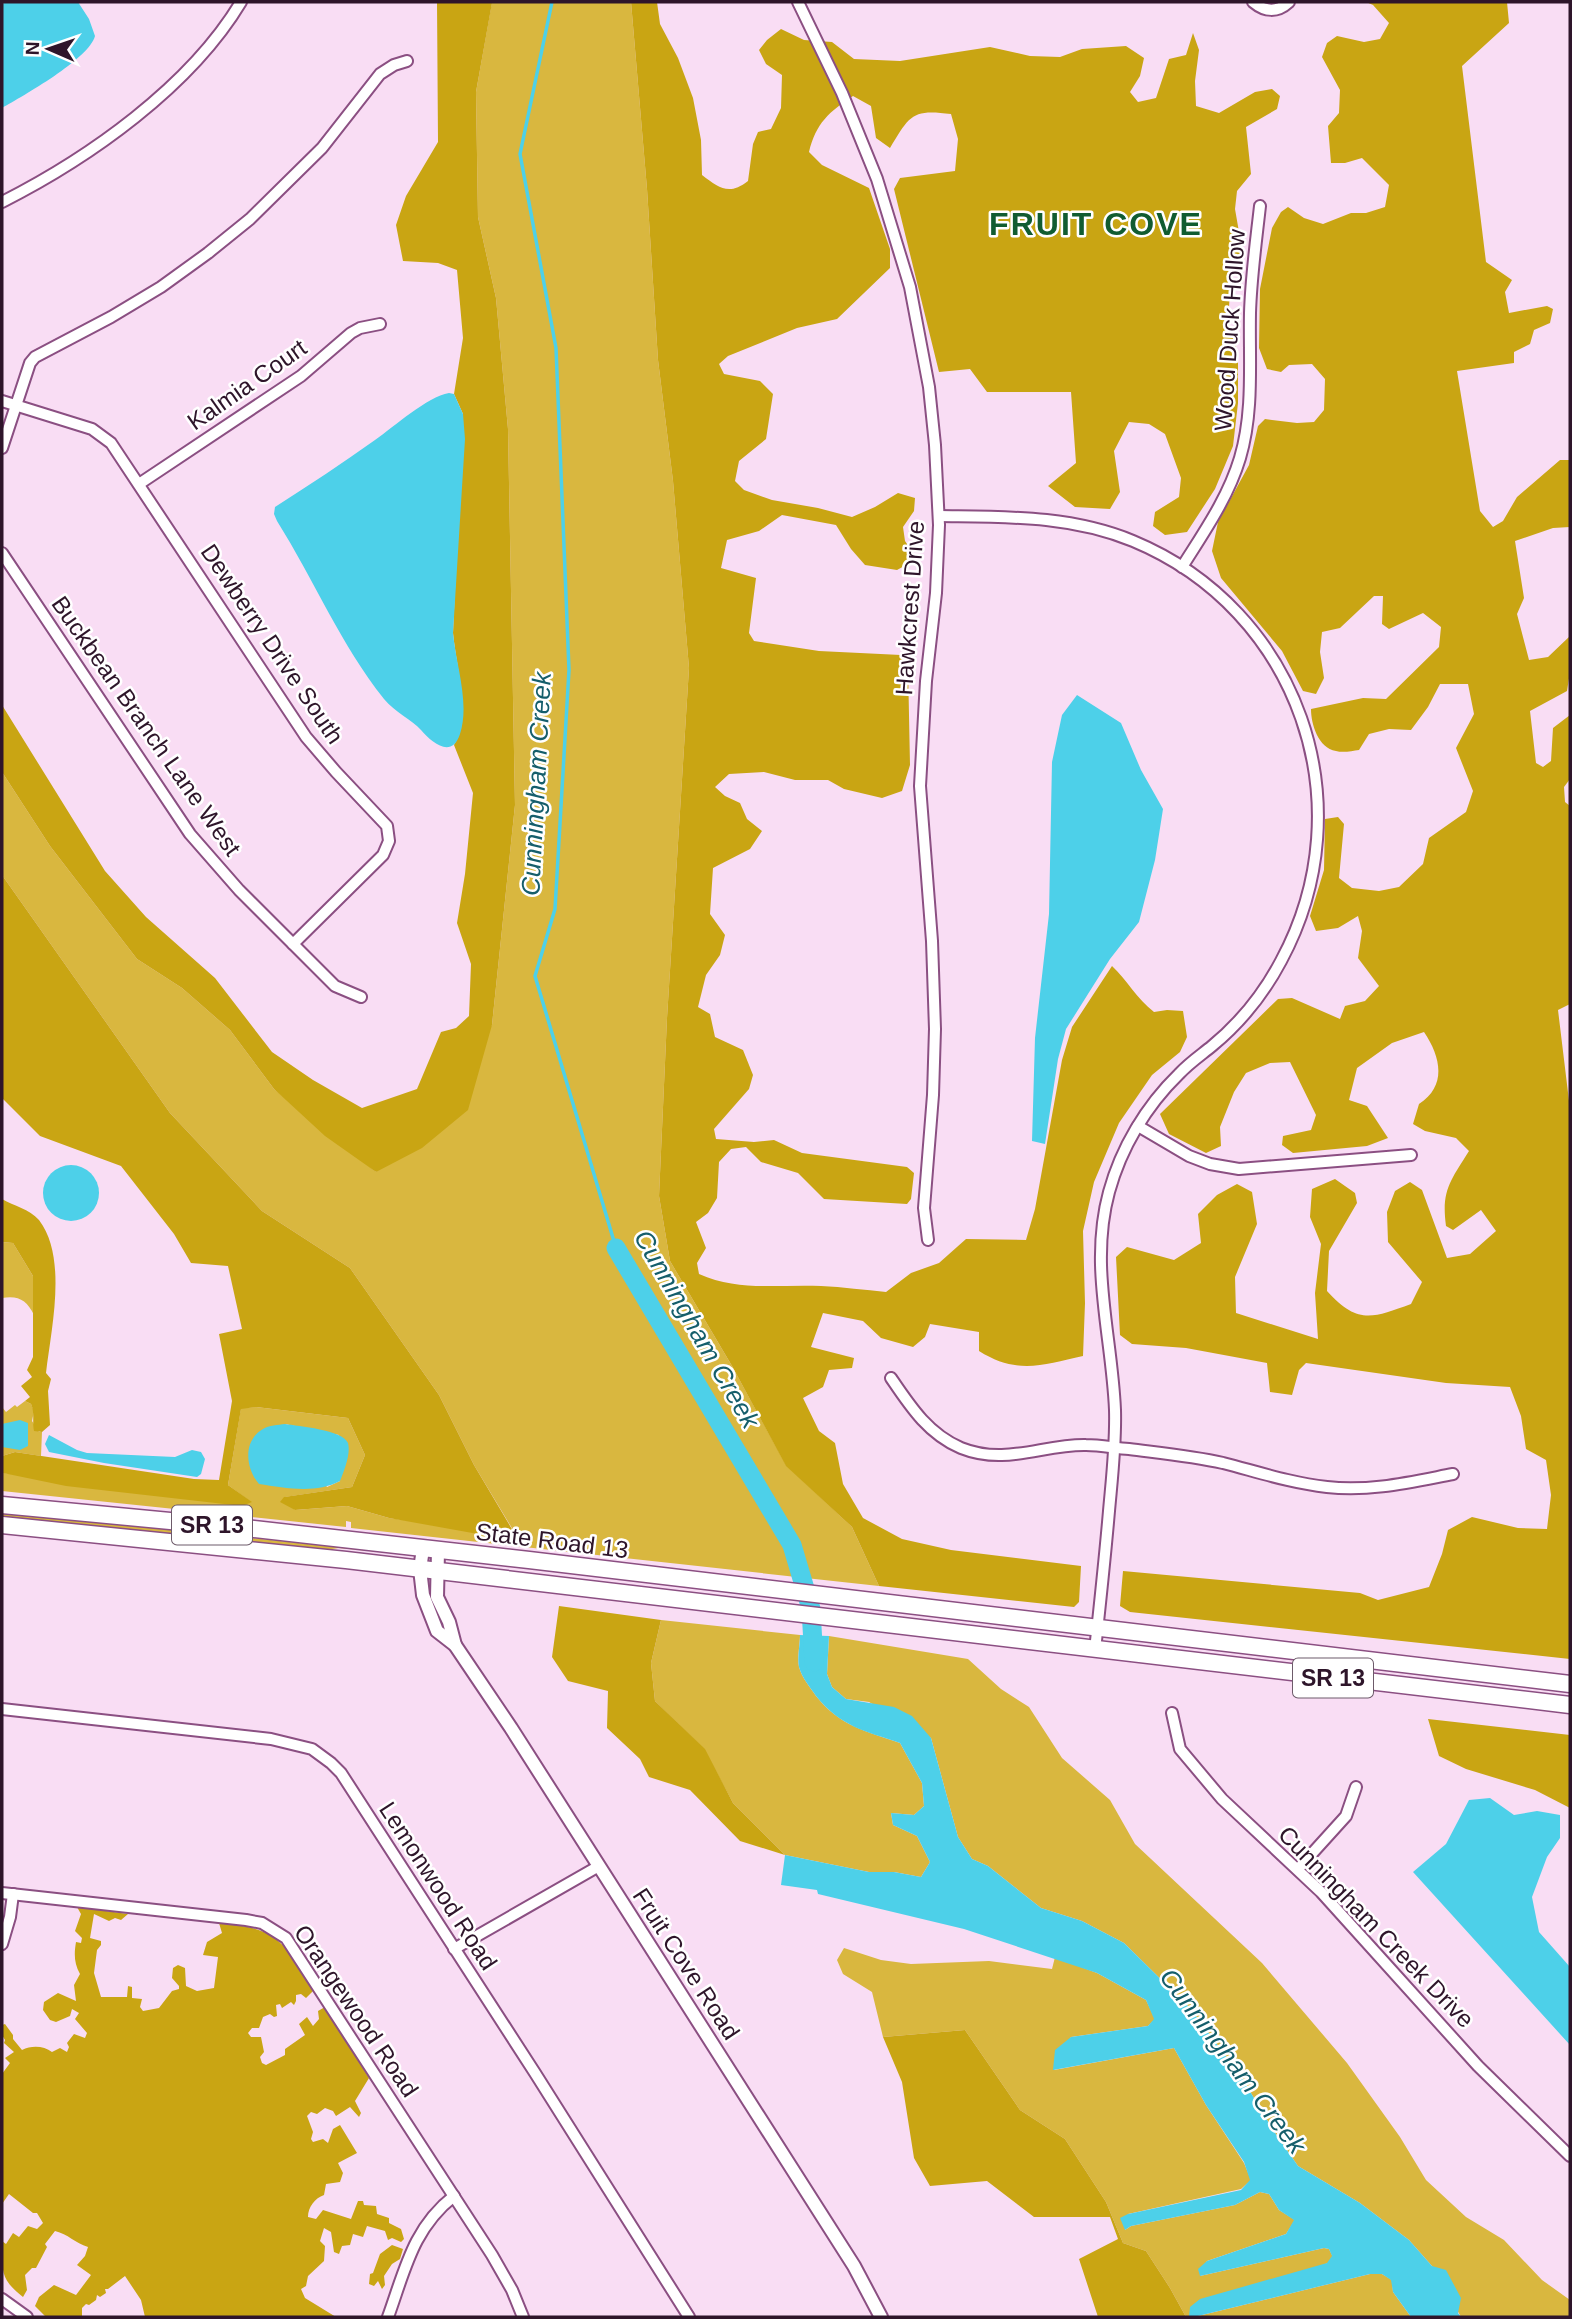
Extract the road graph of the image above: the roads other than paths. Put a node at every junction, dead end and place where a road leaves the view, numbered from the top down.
1 (241, 2) edge
2 (798, 2) edge
3 (1253, 2) edge
4 (1289, 2) edge
5 (407, 61) dead end
6 (2, 202) edge
7 (1260, 206) dead end
8 (380, 324) dead end
9 (2, 401) edge
10 (15, 405) junction
11 (2, 448) edge
12 (139, 484) junction
13 (939, 516) junction
14 (2, 553) edge
15 (1182, 567) junction
16 (293, 944) junction
17 (360, 997) dead end
18 (1138, 1126) junction
19 (1411, 1154) dead end
20 (928, 1240) dead end
21 (891, 1378) dead end
22 (1115, 1448) junction
23 (1453, 1474) dead end
24 (2, 1505) edge
25 (2, 1525) edge
26 (430, 1550) junction
27 (428, 1570) junction
28 (1097, 1629) junction
29 (1095, 1650) junction
30 (1570, 1684) edge
31 (1570, 1705) edge
32 (2, 1709) edge
33 (1172, 1713) dead end
34 (1356, 1787) dead end
35 (599, 1866) junction
36 (1298, 1869) junction
37 (7, 1893) edge
38 (2, 1944) edge
39 (454, 1949) junction
40 (1570, 2157) edge
41 (454, 2196) junction
42 (2, 2299) edge
43 (879, 2313) edge
44 (27, 2317) edge
45 (388, 2317) edge
46 (523, 2317) edge
47 (689, 2317) edge

1 - 6 street
2 - 13 street, Hawkcrest Drive
3 - 4 street
5 - 10 street
7 - 15 street, Wood Duck Hollow
8 - 12 street, Kalmia Court
9 - 10 street, Dewberry Drive South
10 - 11 street
10 - 12 street, Dewberry Drive South
12 - 16 street, Dewberry Drive South
13 - 15 street
13 - 20 street, Hawkcrest Drive
14 - 16 street, Buckbean Branch Lane West
15 - 18 street
16 - 17 street, Buckbean Branch Lane West
18 - 19 street
18 - 22 street
21 - 22 street
22 - 23 street
22 - 28 street
24 - 26 main road, State Road 13 / SR 13
25 - 27 main road, State Road 13 / SR 13
26 - 27 street, Fruit Cove Road
26 - 28 main road, State Road 13 / SR 13
27 - 29 main road, State Road 13 / SR 13
27 - 35 street, Fruit Cove Road
28 - 29 street
28 - 30 main road, SR 13
29 - 31 main road, SR 13
32 - 39 street, Lemonwood Road
33 - 36 street, Cunningham Creek Drive
34 - 36 street
35 - 39 street
35 - 43 street, Fruit Cove Road
36 - 40 street, Cunningham Creek Drive
37 - 38 street
37 - 41 street, Orangewood Road
39 - 47 street, Lemonwood Road
41 - 45 street
41 - 46 street, Orangewood Road
42 - 44 street

